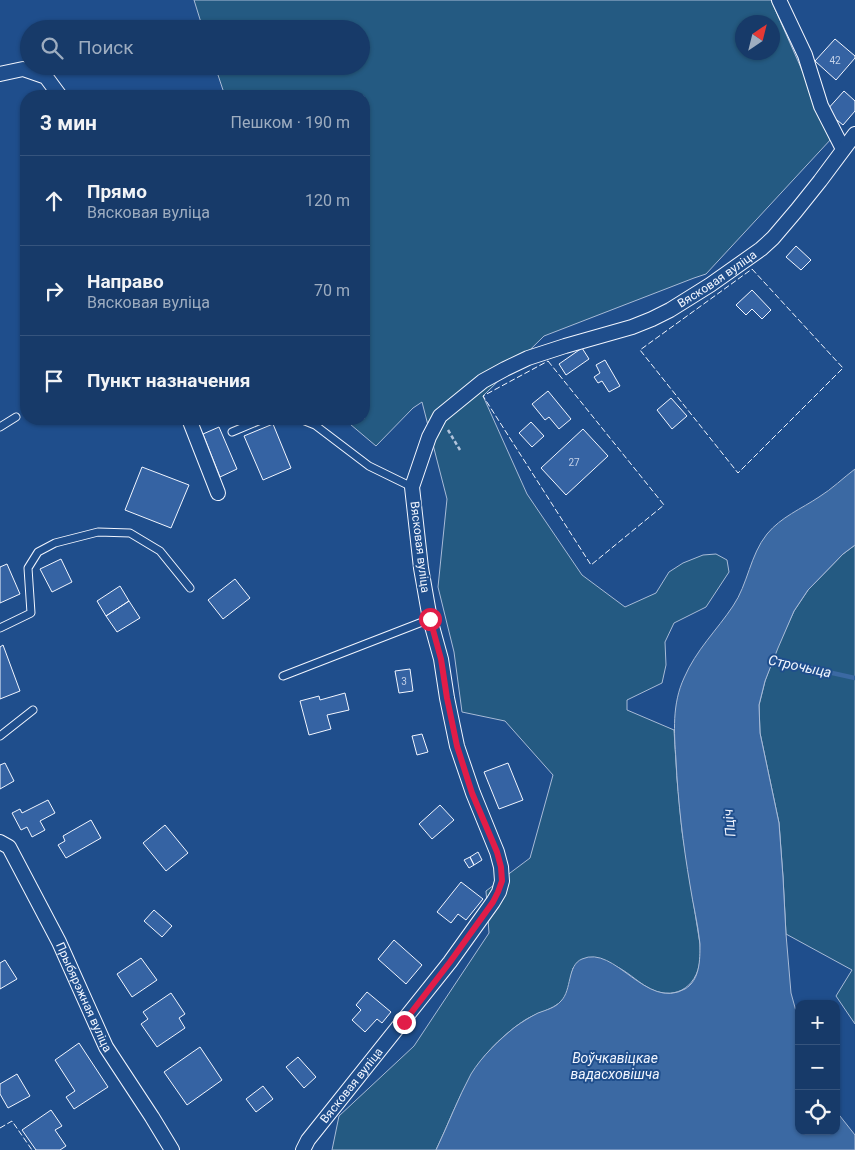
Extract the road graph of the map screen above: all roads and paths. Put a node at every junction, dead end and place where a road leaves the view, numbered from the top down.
1 (779, 0) edge
2 (20, 70) edge
3 (0, 74) edge
4 (40, 75) edge
5 (56, 90) edge
6 (855, 134) edge
7 (843, 149) junction
8 (440, 416) junction
9 (16, 417) dead end
10 (191, 425) edge
11 (249, 425) edge
12 (315, 425) edge
13 (0, 427) edge
14 (232, 432) dead end
15 (460, 450) dead end
16 (412, 487) junction
17 (218, 493) dead end
18 (190, 588) dead end
19 (430, 619) junction
20 (0, 628) edge
21 (283, 676) dead end
22 (33, 710) dead end
23 (0, 736) edge
24 (0, 842) edge
25 (172, 1150) edge
26 (303, 1150) edge

1 - 7 street
2 - 3 street
4 - 5 street
6 - 7 street, Вясковая вуліца
7 - 8 street, Вясковая вуліца
8 - 15 path
8 - 16 street, Вясковая вуліца
9 - 13 lane
10 - 17 street
11 - 14 lane
12 - 16 lane
16 - 19 street, Вясковая вуліца
18 - 20 lane
19 - 21 lane
19 - 26 street, Вясковая вуліца
22 - 23 lane
24 - 25 street, Прыбярэжная вуліца

